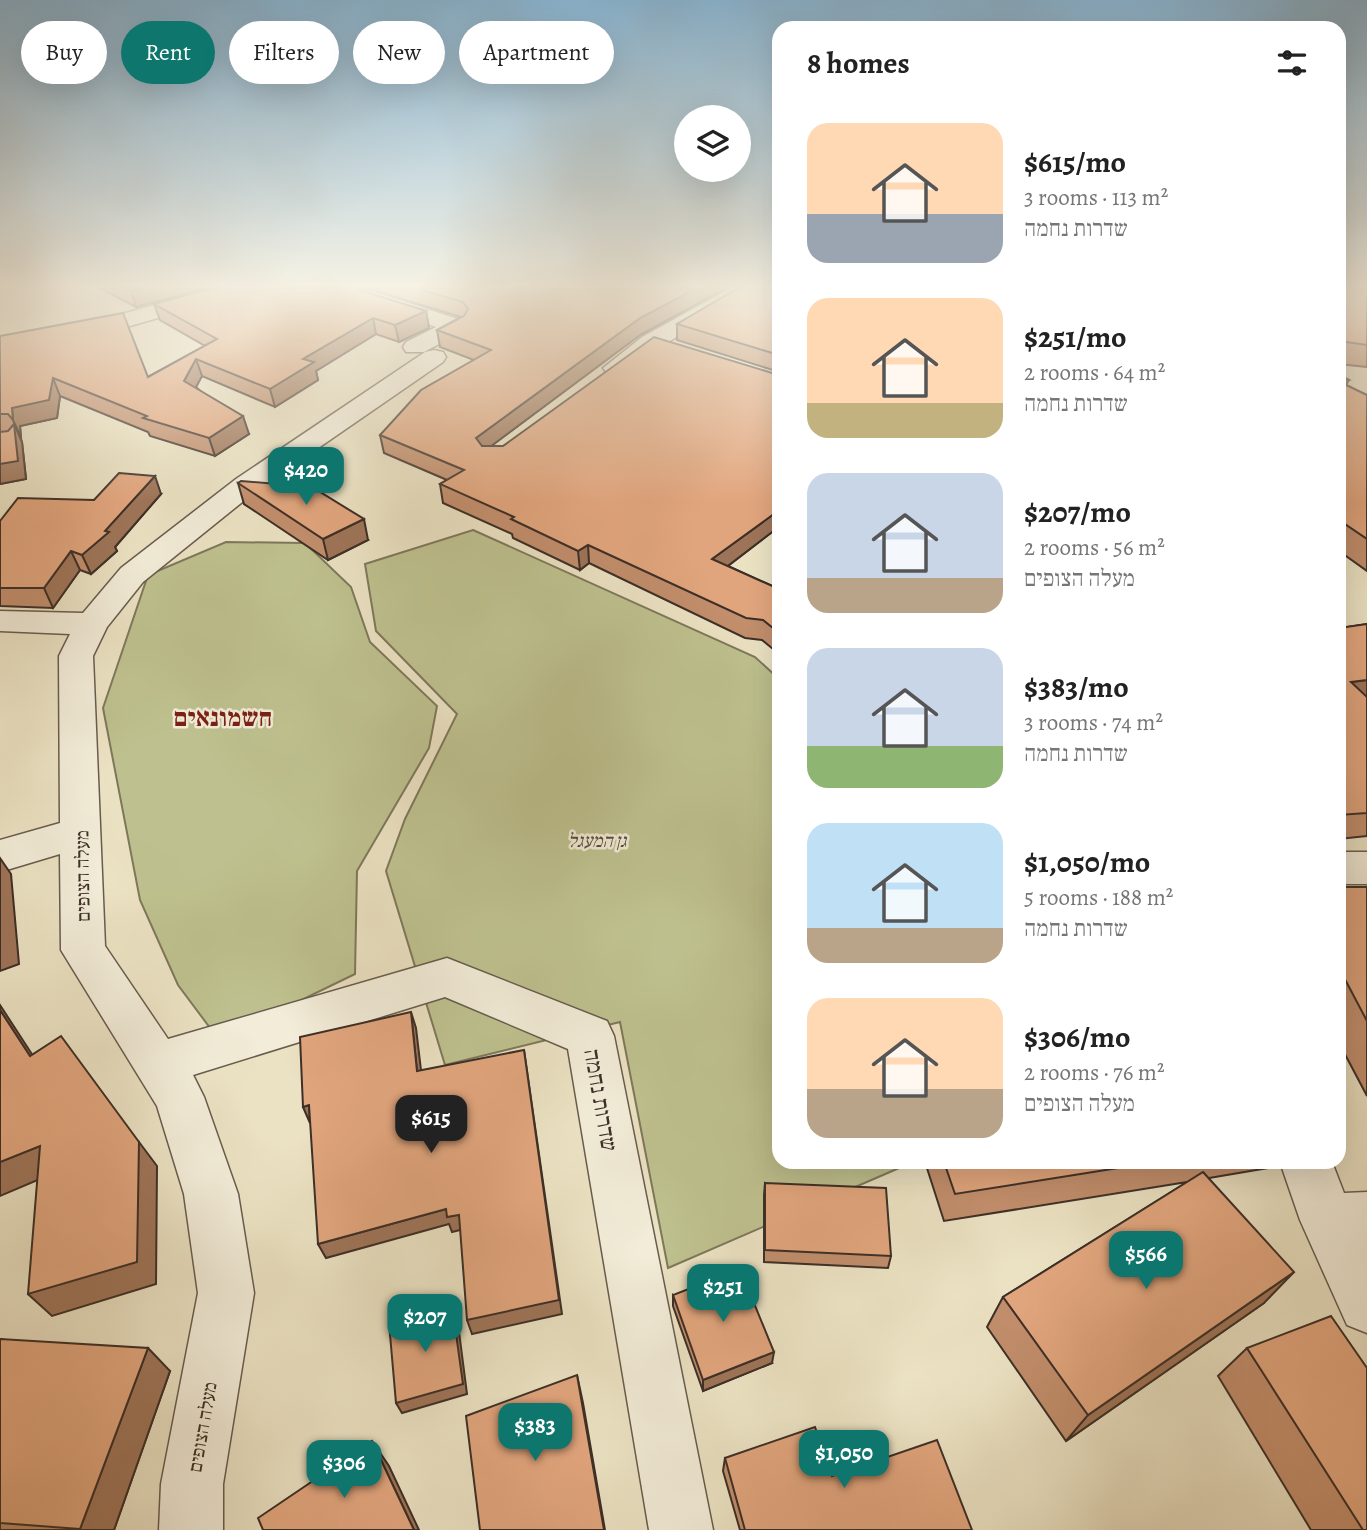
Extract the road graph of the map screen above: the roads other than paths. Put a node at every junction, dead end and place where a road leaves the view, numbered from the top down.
1 (430, 359) edge
2 (627, 359) edge
3 (595, 383) edge
4 (0, 621) edge
5 (92, 624) junction
6 (82, 832) junction
7 (0, 856) edge
8 (1346, 868) edge
9 (1367, 868) edge
10 (158, 1064) junction
11 (1311, 1169) edge
12 (1347, 1219) edge
13 (1367, 1305) edge
14 (191, 1530) edge
15 (681, 1530) edge

1 - 5 street, מעלה הצופים
2 - 3 street
4 - 5 street
5 - 6 street, מעלה הצופים
6 - 7 street
6 - 10 street, מעלה הצופים
8 - 9 street
10 - 14 street, מעלה הצופים
10 - 15 street, שדרות נחמה
11 - 12 street
12 - 13 street

